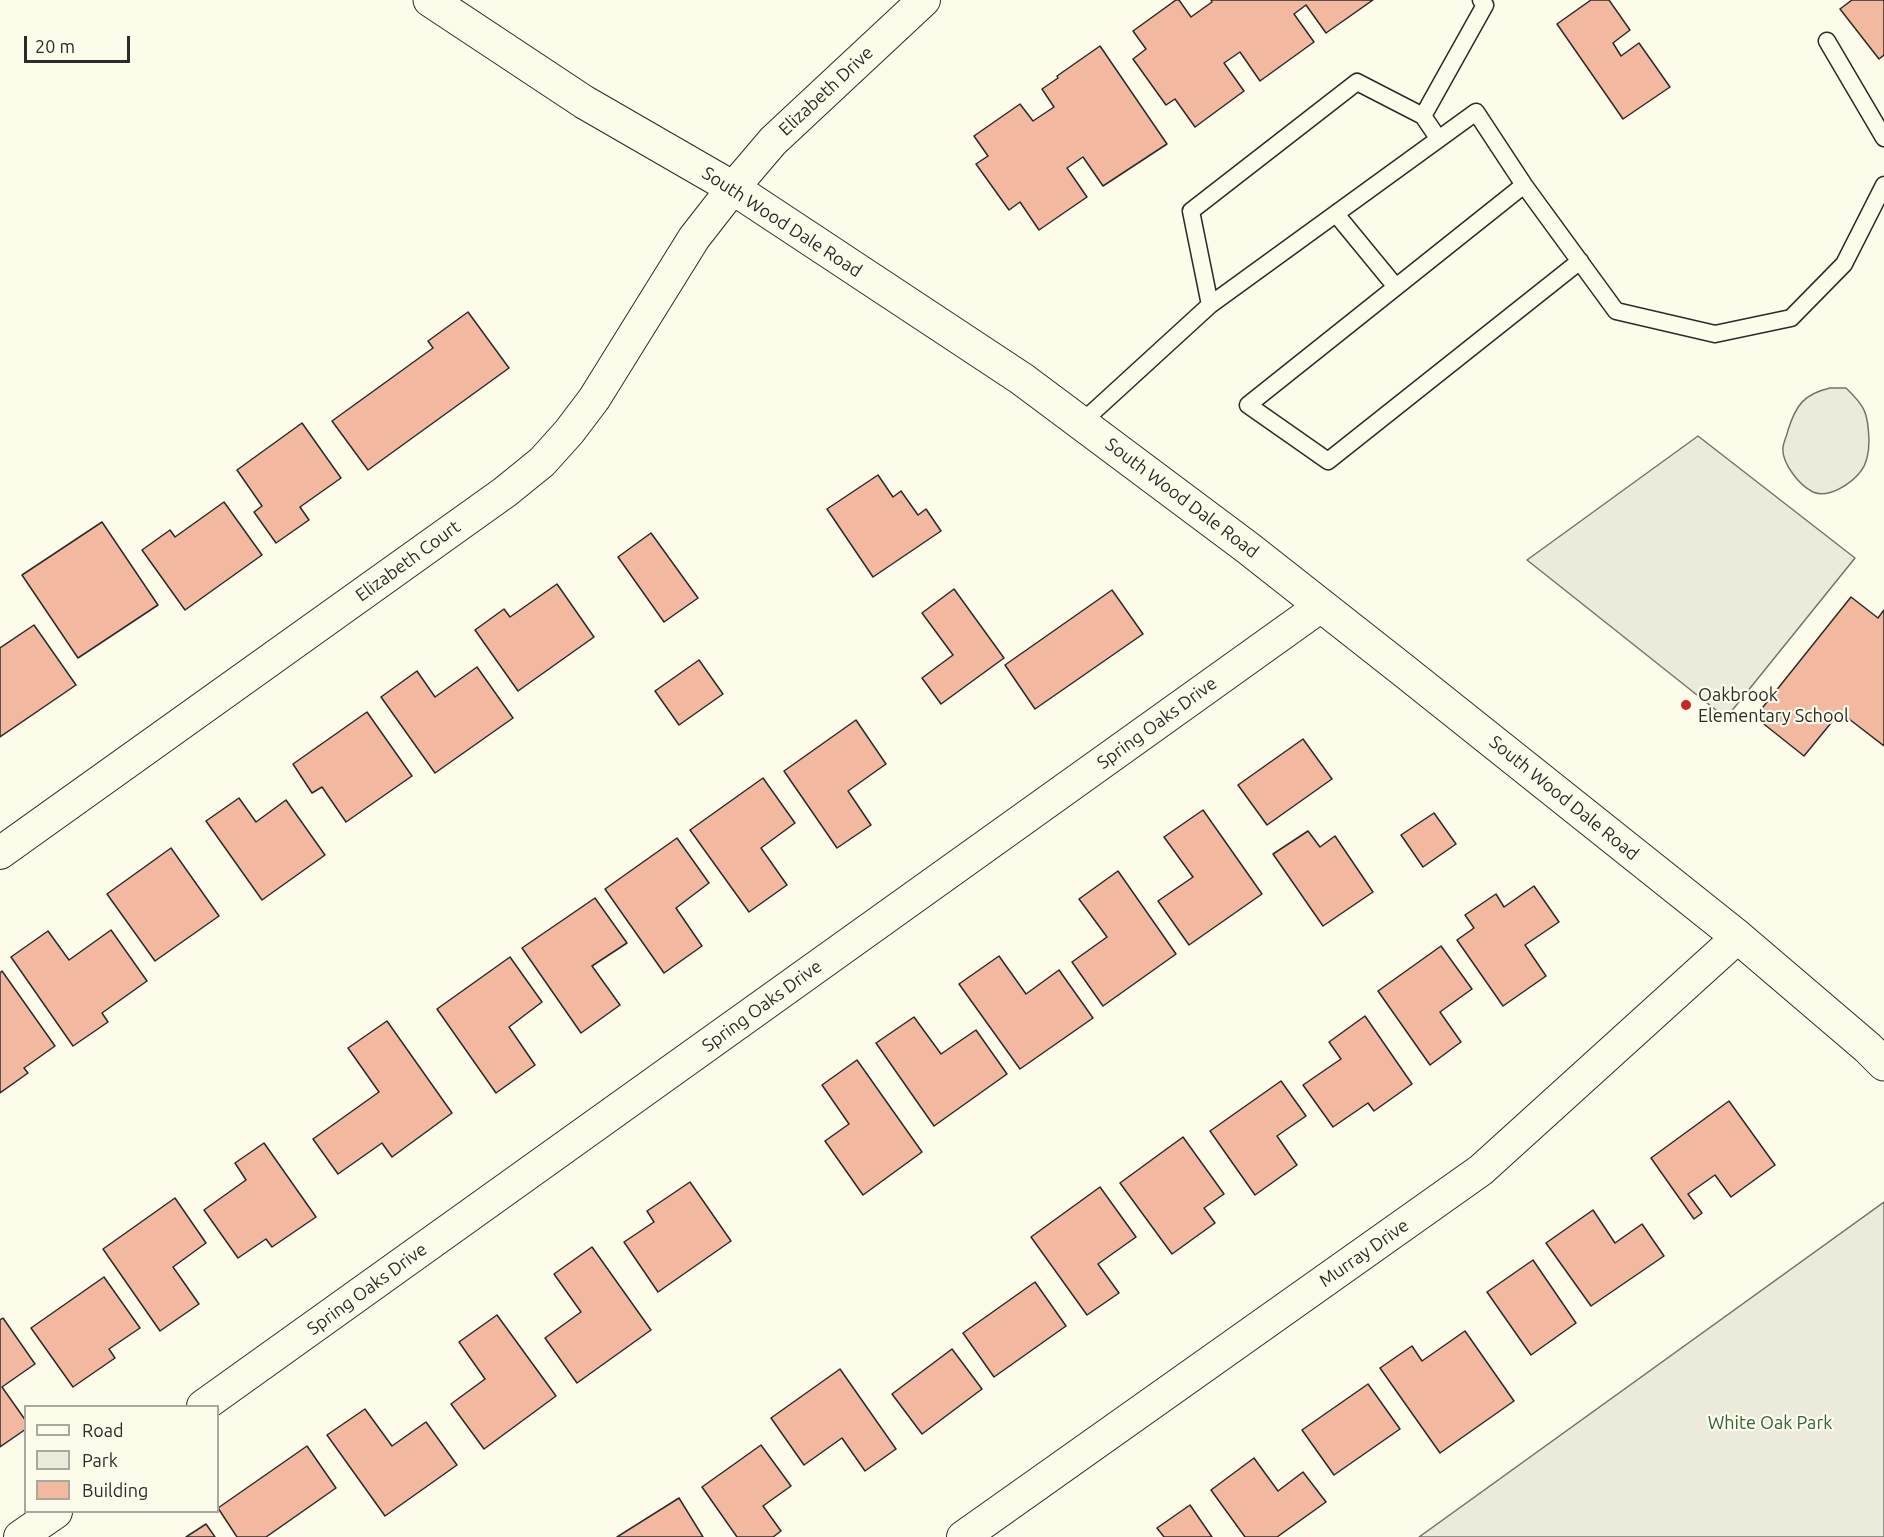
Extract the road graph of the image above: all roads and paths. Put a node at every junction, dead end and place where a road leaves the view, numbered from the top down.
1 (430, 0) edge
2 (924, 0) edge
3 (1486, 2) edge
4 (1827, 41) dead end
5 (1423, 116) junction
6 (1438, 138) junction
7 (1884, 138) edge
8 (1524, 185) junction
9 (1884, 185) edge
10 (733, 188) junction
11 (1336, 214) junction
12 (1580, 261) junction
13 (1396, 287) junction
14 (1210, 304) junction
15 (1082, 423) junction
16 (1321, 606) junction
17 (0, 852) edge
18 (1738, 937) junction
19 (1884, 1064) edge
20 (206, 1405) edge
21 (55, 1513) edge
22 (21, 1537) edge
23 (963, 1537) edge

1 - 10 main road, South Wood Dale Road
2 - 10 street, Elizabeth Drive
3 - 5 lane
4 - 7 lane
5 - 6 lane
5 - 14 lane
6 - 8 lane
6 - 11 lane
8 - 12 lane
8 - 13 lane
9 - 12 lane
10 - 15 main road, South Wood Dale Road
10 - 17 street, Elizabeth Court
11 - 13 lane
11 - 14 lane
12 - 13 lane
14 - 15 lane
15 - 16 main road, South Wood Dale Road
16 - 18 main road, South Wood Dale Road
16 - 20 street, Spring Oaks Drive
18 - 19 main road, South Wood Dale Road
18 - 23 street, Murray Drive
21 - 22 street

